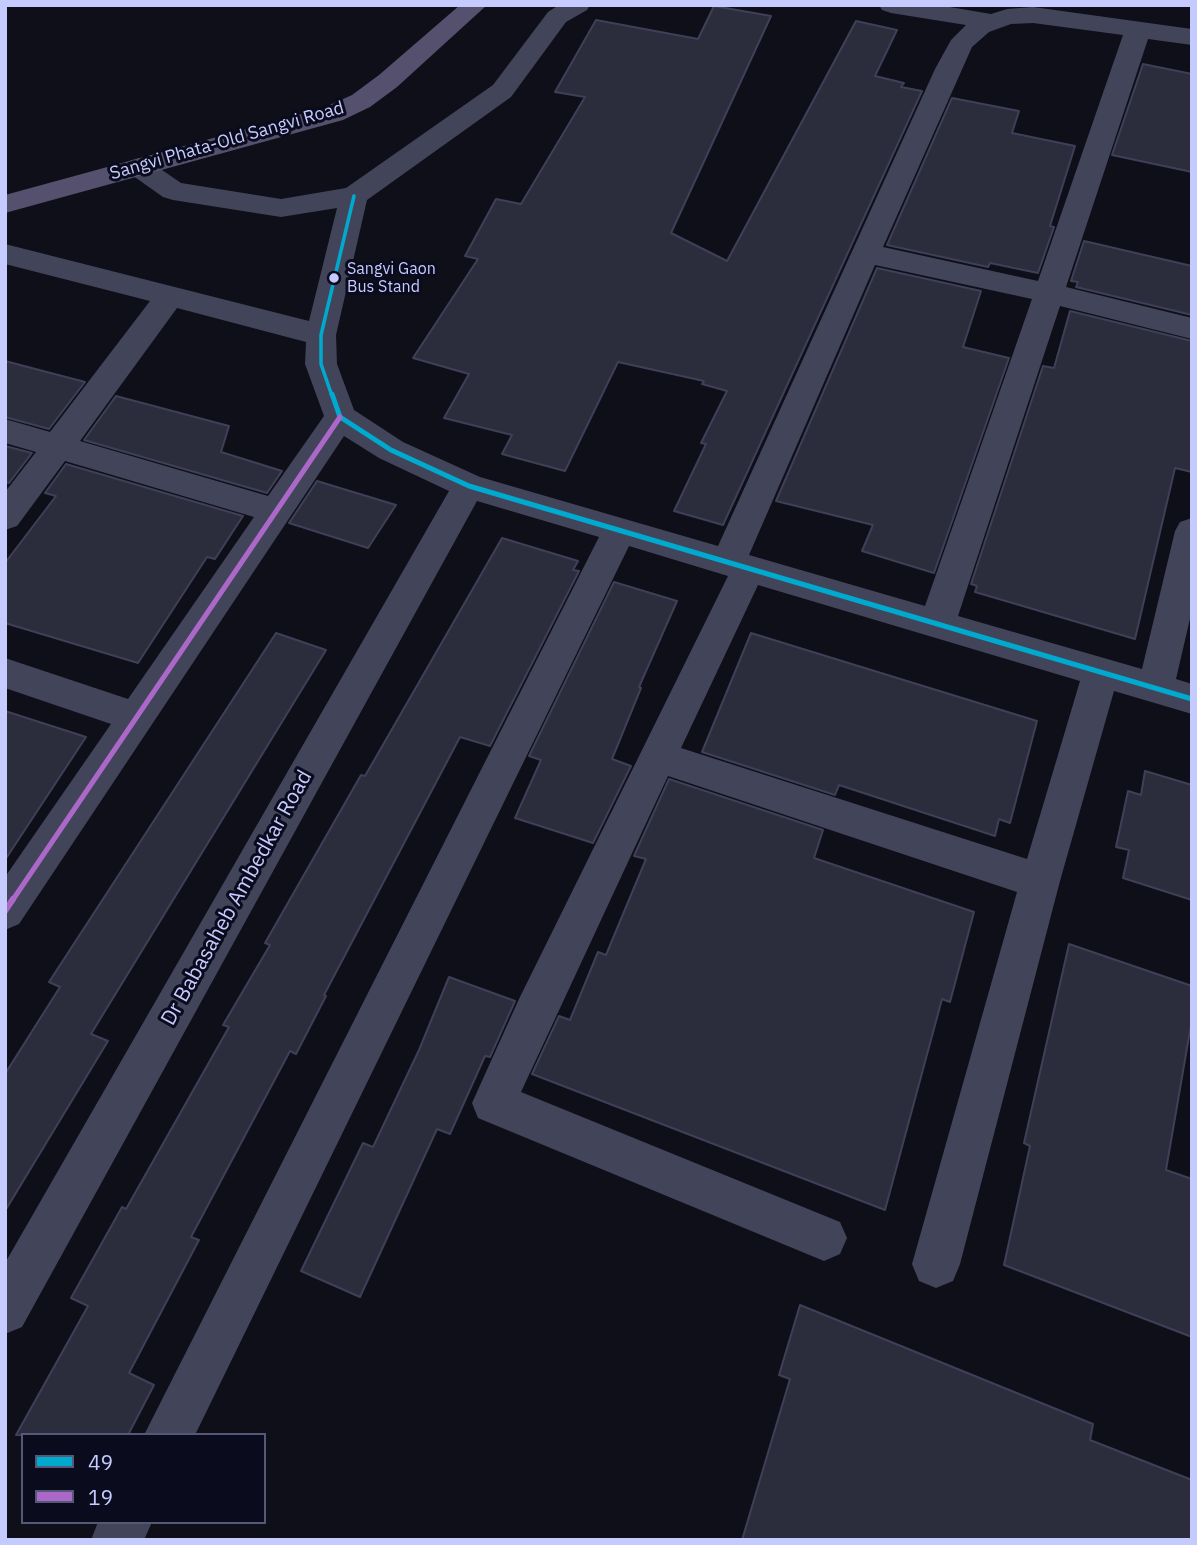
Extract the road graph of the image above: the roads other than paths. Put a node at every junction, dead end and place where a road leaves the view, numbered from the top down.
1 (475, 5) edge
2 (578, 5) edge
3 (891, 5) edge
4 (993, 22) junction
5 (1138, 29) junction
6 (1192, 37) edge
7 (139, 167) junction
8 (354, 196) junction
9 (5, 204) edge
10 (866, 253) junction
11 (5, 254) edge
12 (1049, 293) junction
13 (170, 296) junction
14 (1192, 329) edge
15 (321, 335) junction
16 (340, 417) junction
17 (5, 431) edge
18 (58, 447) junction
19 (469, 486) junction
20 (276, 511) junction
21 (5, 517) edge
22 (620, 530) junction
23 (1192, 531) edge
24 (739, 565) junction
25 (937, 624) junction
26 (1101, 672) junction
27 (5, 673) edge
28 (1156, 688) junction
29 (1192, 699) edge
30 (136, 717) junction
31 (658, 757) junction
32 (1040, 881) junction
33 (5, 911) edge
34 (824, 1238) dead end
35 (936, 1264) dead end
36 (5, 1310) edge
37 (170, 1433) edge
38 (125, 1524) edge
39 (117, 1540) edge

1 - 7 main road, Sangvi Phata-Old Sangvi Road
2 - 8 street
3 - 4 street
4 - 5 street
4 - 10 street
5 - 6 street
5 - 12 street
7 - 8 street
7 - 9 main road, Sangvi Phata-Old Sangvi Road
8 - 15 street
10 - 12 street
10 - 24 street
11 - 13 street
12 - 14 street
12 - 25 street
13 - 15 street
13 - 18 street
15 - 16 street
16 - 19 street
16 - 20 street
17 - 18 street
18 - 20 street
18 - 21 street
19 - 22 street
19 - 36 street, Dr Babasaheb Ambedkar Road
20 - 30 street
22 - 24 street
22 - 37 street
23 - 28 street
24 - 25 street
24 - 31 street
25 - 26 street
26 - 28 street
26 - 32 street
27 - 30 street
28 - 29 street
30 - 33 street
31 - 32 street
31 - 34 street
32 - 35 street
38 - 39 street

